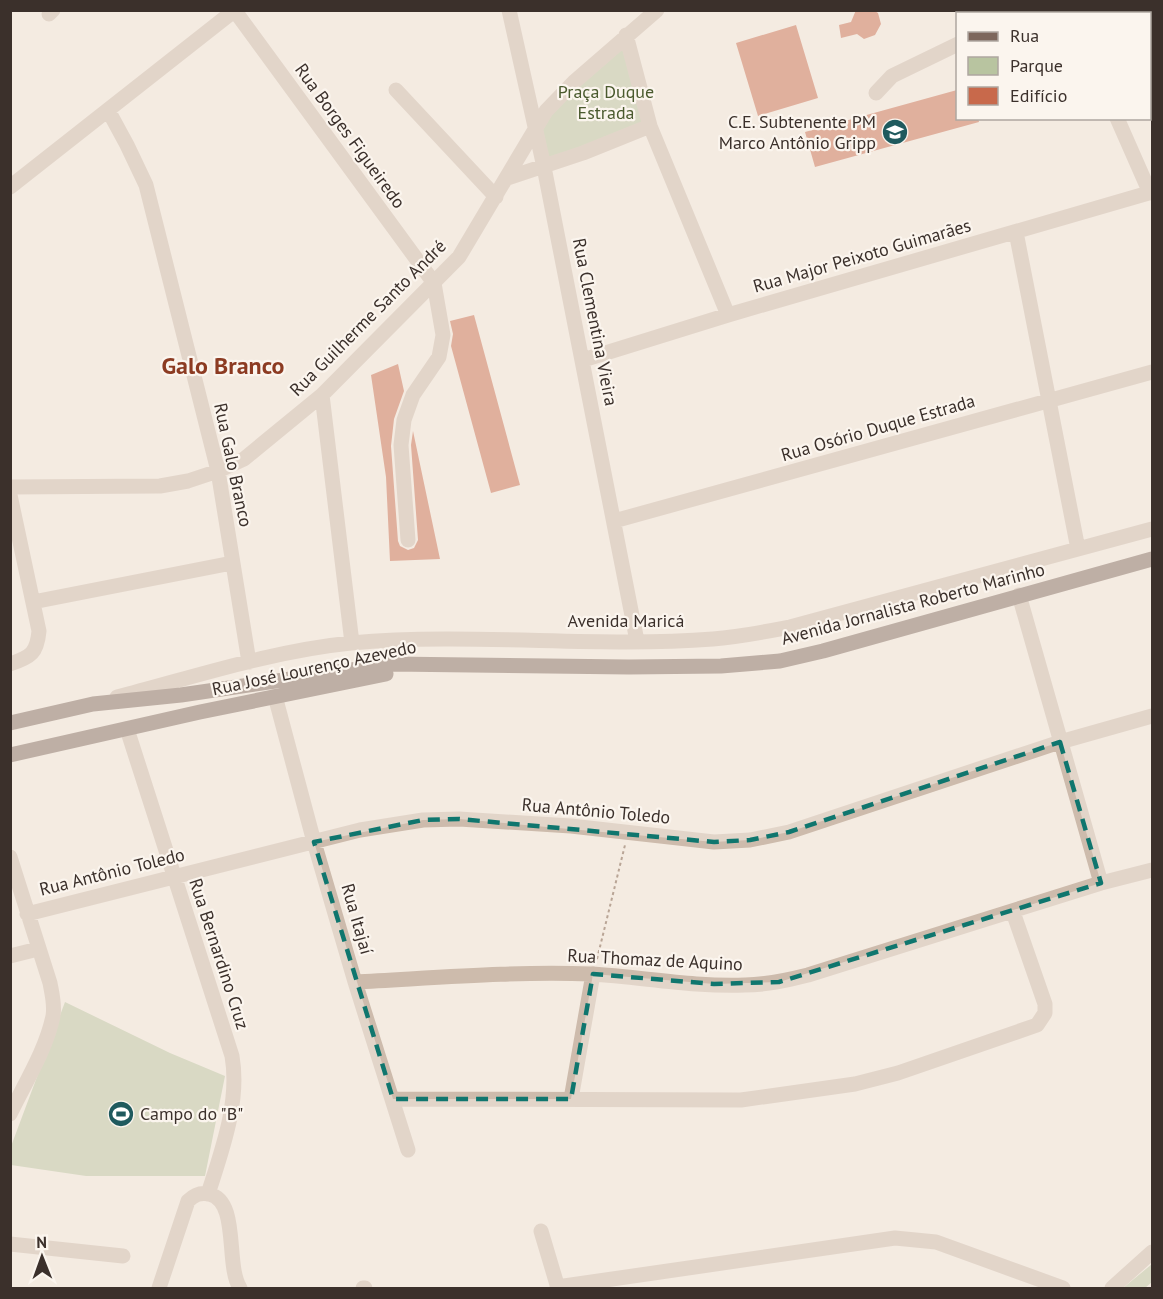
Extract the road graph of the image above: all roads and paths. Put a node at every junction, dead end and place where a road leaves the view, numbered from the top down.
1 (509, 10) edge
2 (657, 10) edge
3 (235, 11) edge
4 (627, 35) junction
5 (956, 44) edge
6 (396, 90) dead end
7 (876, 93) dead end
8 (108, 110) junction
9 (1118, 120) edge
10 (650, 126) junction
11 (536, 127) junction
12 (544, 167) junction
13 (508, 178) junction
14 (10, 187) edge
15 (1151, 193) edge
16 (496, 197) junction
17 (1016, 232) junction
18 (434, 283) junction
19 (728, 315) junction
20 (583, 360) junction
21 (1152, 372) edge
22 (322, 395) junction
23 (1050, 400) junction
24 (218, 471) junction
25 (10, 487) edge
26 (10, 495) edge
27 (614, 521) junction
28 (1152, 529) edge
29 (408, 540) dead end
30 (1078, 549) junction
31 (1152, 558) edge
32 (232, 563) junction
33 (1019, 595) junction
34 (33, 602) junction
35 (637, 641) junction
36 (352, 643) junction
37 (249, 663) junction
38 (10, 664) edge
39 (430, 664) junction
40 (276, 696) junction
41 (93, 704) junction
42 (1152, 716) edge
43 (10, 723) edge
44 (127, 729) junction
45 (1060, 742) junction
46 (10, 755) edge
47 (628, 834) junction
48 (314, 842) junction
49 (10, 857) edge
50 (1152, 870) edge
51 (174, 877) junction
52 (1101, 883) junction
53 (1013, 912) junction
54 (27, 914) junction
55 (38, 949) junction
56 (10, 956) edge
57 (593, 974) junction
58 (355, 982) junction
59 (393, 1099) junction
60 (571, 1099) junction
61 (10, 1114) edge
62 (408, 1150) dead end
63 (208, 1194) junction
64 (541, 1232) dead end
65 (10, 1244) edge
66 (1152, 1252) edge
67 (123, 1256) dead end
68 (159, 1288) edge
69 (240, 1288) edge
70 (558, 1288) edge
71 (1064, 1288) edge
72 (1112, 1288) edge

1 - 11 street, Rua Clementina Vieira
2 - 4 street, Rua Guilherme Santo André
3 - 8 street
3 - 18 street, Rua Borges Figueiredo
4 - 10 street
4 - 11 street, Rua Guilherme Santo André
5 - 7 street
6 - 16 street
8 - 14 street
8 - 24 street, Rua Galo Branco
9 - 15 street
10 - 12 street
10 - 19 street
11 - 12 street, Rua Clementina Vieira
11 - 13 street, Rua Guilherme Santo André
12 - 13 street
12 - 20 street, Rua Clementina Vieira
13 - 16 street, Rua Guilherme Santo André
15 - 17 street, Rua Major Peixoto Guimarães
16 - 18 street, Rua Guilherme Santo André
17 - 19 street, Rua Major Peixoto Guimarães
17 - 23 street
18 - 22 street, Rua Guilherme Santo André
18 - 29 street
19 - 20 street, Rua Major Peixoto Guimarães
20 - 27 street, Rua Clementina Vieira
21 - 23 street, Rua Osório Duque Estrada
22 - 24 street, Rua Guilherme Santo André
22 - 36 street
23 - 27 street, Rua Osório Duque Estrada
23 - 30 street
24 - 25 street, Rua Guilherme Santo André
24 - 32 street, Rua Galo Branco
26 - 34 street
27 - 35 street, Rua Clementina Vieira
28 - 30 street, Avenida Maricá
30 - 35 street, Avenida Maricá
31 - 33 main road, Avenida Jornalista Roberto Marinho
32 - 34 street
32 - 37 street, Rua Galo Branco
33 - 39 main road, Avenida Jornalista Roberto Marinho
33 - 45 street
34 - 38 street
35 - 36 street, Avenida Maricá
36 - 37 street, Avenida Maricá
37 - 41 street, Avenida Maricá
39 - 40 main road, Rua José Lourenço Azevedo
39 - 41 main road, Rua José Lourenço Azevedo
40 - 44 main road, Rua José Lourenço Azevedo
40 - 48 street, Rua Itajaí
41 - 43 main road, Rua José Lourenço Azevedo
42 - 45 street, Rua Antônio Toledo
44 - 46 main road, Rua José Lourenço Azevedo
44 - 51 street, Rua Bernardino Cruz
45 - 47 street, Rua Antônio Toledo
45 - 52 street
47 - 48 street, Rua Antônio Toledo
47 - 57 path
48 - 51 street, Rua Antônio Toledo
48 - 58 street, Rua Itajaí
49 - 54 street
50 - 52 street, Rua Thomaz de Aquino
51 - 54 street, Rua Antônio Toledo
51 - 63 street, Rua Bernardino Cruz
52 - 53 street, Rua Thomaz de Aquino
53 - 57 street, Rua Thomaz de Aquino
53 - 60 street
54 - 55 street
55 - 56 street
55 - 61 street
57 - 58 street, Rua Thomaz de Aquino
57 - 60 street
58 - 59 street, Rua Itajaí
59 - 60 street
59 - 62 street, Rua Itajaí
63 - 68 street
63 - 69 street
64 - 70 street
65 - 67 street
66 - 72 street
70 - 71 street

